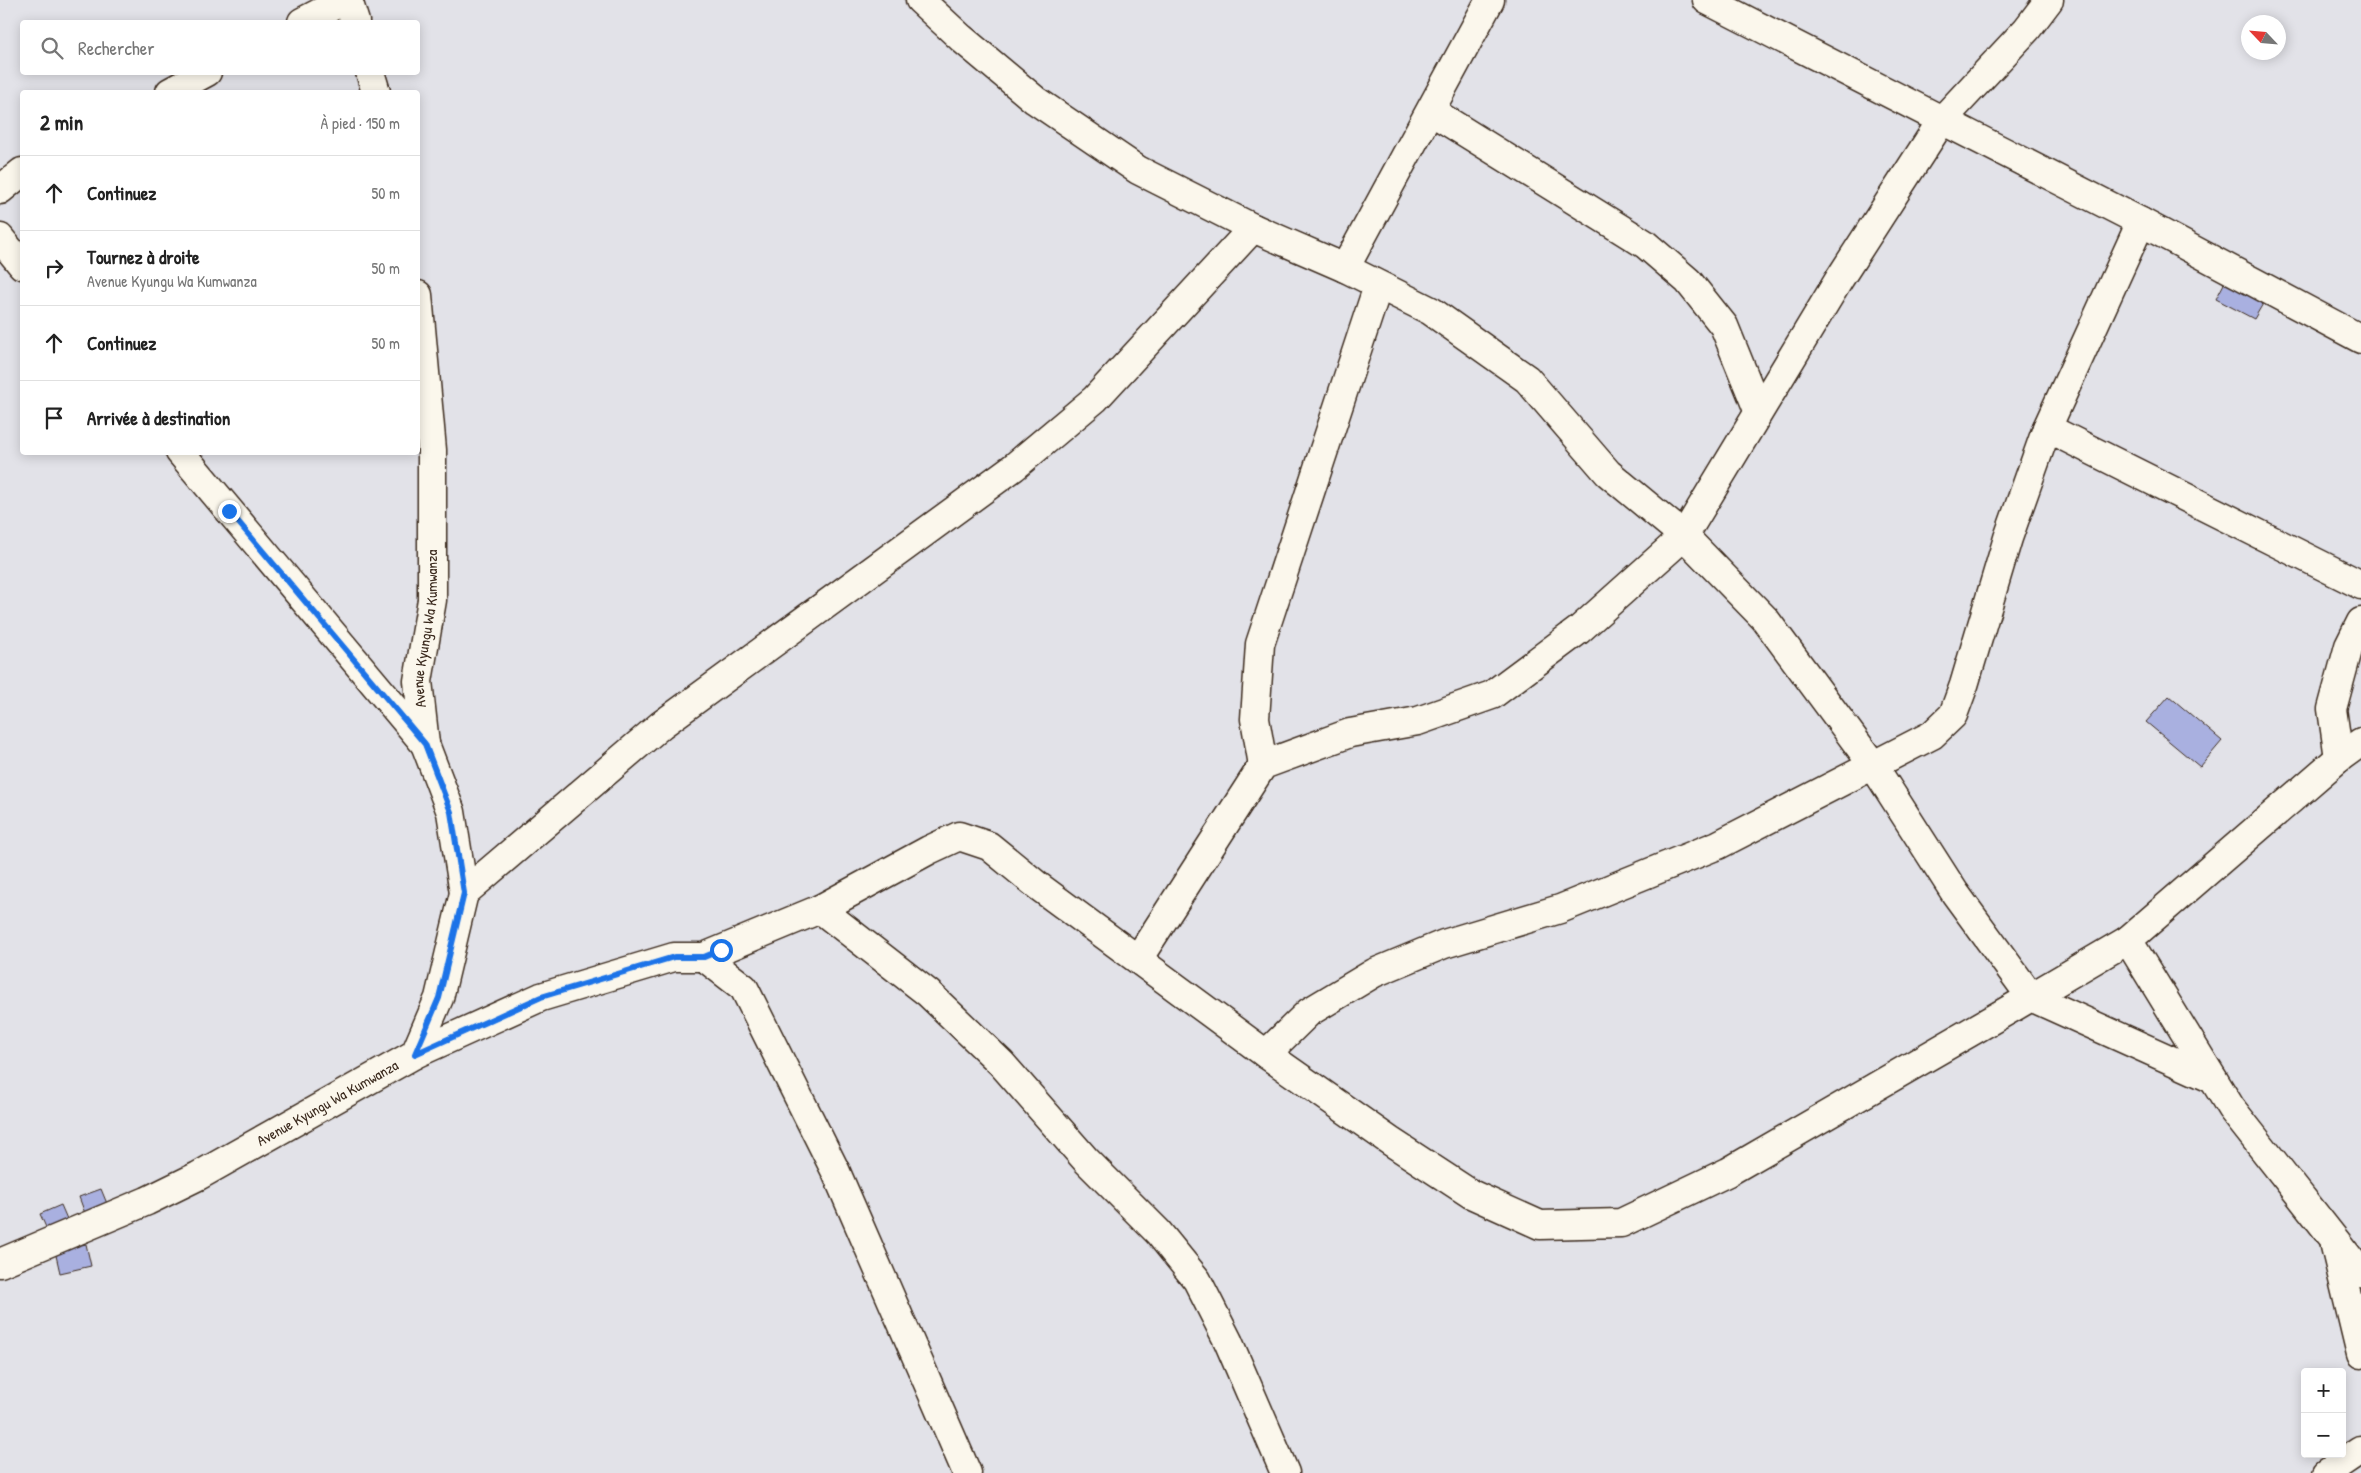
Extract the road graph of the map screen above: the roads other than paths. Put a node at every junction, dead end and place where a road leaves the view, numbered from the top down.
1 (344, 0) edge
2 (348, 0) edge
3 (920, 0) edge
4 (1490, 0) edge
5 (1707, 0) edge
6 (2049, 0) edge
7 (306, 20) edge
8 (354, 20) edge
9 (202, 75) edge
10 (371, 75) edge
11 (174, 90) edge
12 (375, 90) edge
13 (1431, 111) junction
14 (1942, 120) junction
15 (20, 174) edge
16 (0, 190) edge
17 (2141, 222) junction
18 (1253, 228) junction
19 (0, 238) edge
20 (20, 262) edge
21 (1345, 268) junction
22 (1378, 286) junction
23 (420, 318) edge
24 (2361, 339) edge
25 (1758, 410) junction
26 (2047, 428) junction
27 (183, 455) edge
28 (1684, 536) junction
29 (2361, 585) edge
30 (2361, 622) edge
31 (2361, 742) edge
32 (425, 744) junction
33 (2339, 758) junction
34 (1263, 765) junction
35 (1873, 765) junction
36 (464, 893) junction
37 (820, 909) junction
38 (2128, 940) junction
39 (704, 957) junction
40 (1138, 959) junction
41 (2030, 997) junction
42 (415, 1054) junction
43 (1266, 1054) junction
44 (2213, 1079) junction
45 (2332, 1234) junction
46 (0, 1262) edge
47 (2361, 1273) edge
48 (2361, 1354) edge
49 (2361, 1450) edge
50 (967, 1473) edge
51 (1285, 1473) edge
52 (2327, 1473) edge

1 - 7 street
2 - 8 street
3 - 18 street
4 - 13 street
5 - 14 street
6 - 14 street
9 - 11 street
10 - 12 street
13 - 21 street
13 - 25 street
14 - 17 street
14 - 25 street
15 - 16 street
17 - 24 street
17 - 26 street
18 - 21 street
18 - 36 street
19 - 20 street
21 - 22 street
22 - 28 street
22 - 34 street
23 - 32 street, Avenue Kyungu Wa Kumwanza
25 - 28 street
26 - 29 street
26 - 35 street
27 - 32 street
28 - 34 street
28 - 35 street
30 - 33 street
31 - 33 street
32 - 36 street, Avenue Kyungu Wa Kumwanza
33 - 38 street
34 - 40 street
35 - 41 street
35 - 43 street
36 - 42 street, Avenue Kyungu Wa Kumwanza
37 - 39 street
37 - 40 street
37 - 51 street
38 - 41 street
38 - 44 street
39 - 42 street
39 - 50 street
40 - 43 street
41 - 43 street
41 - 44 street
42 - 46 street, Avenue Kyungu Wa Kumwanza
44 - 45 street
45 - 47 street
45 - 48 street
49 - 52 street

